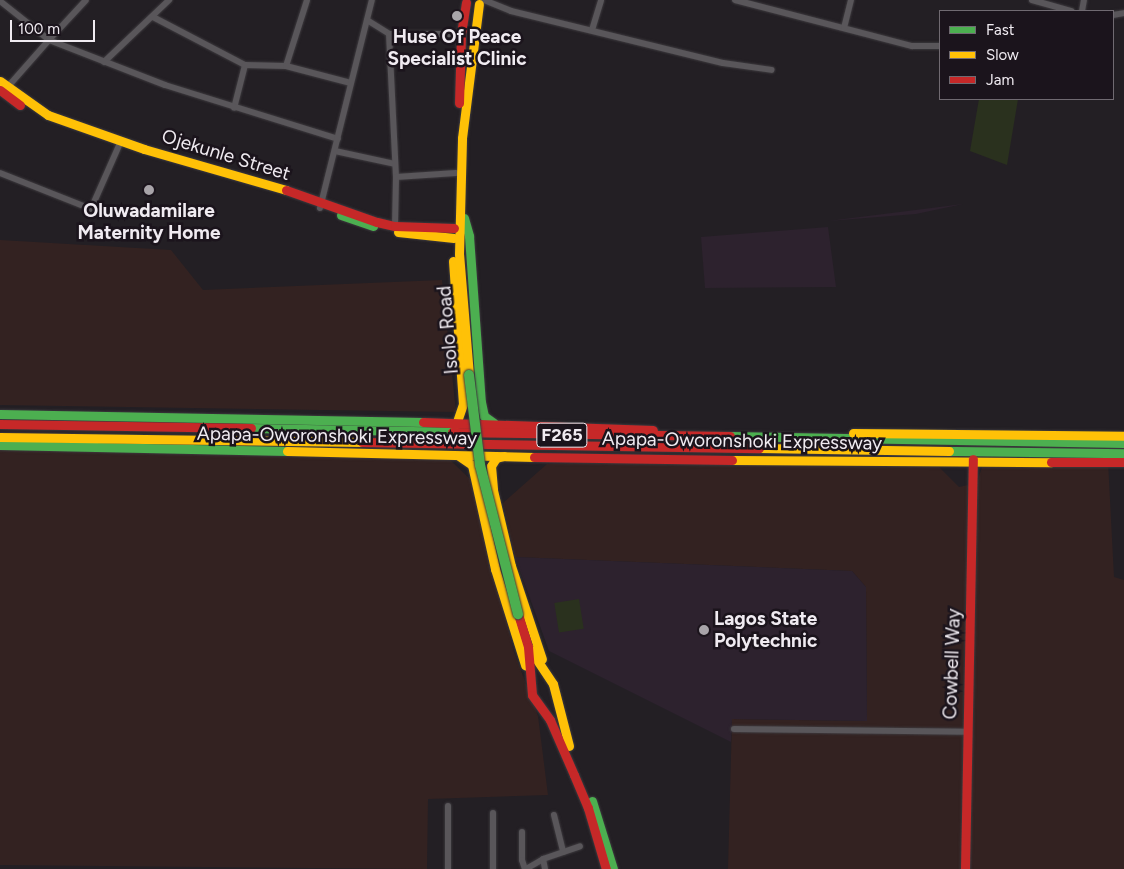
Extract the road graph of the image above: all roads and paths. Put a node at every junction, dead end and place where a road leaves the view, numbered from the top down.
1 (86, 0) edge
2 (169, 0) edge
3 (307, 0) edge
4 (372, 0) edge
5 (601, 0) edge
6 (735, 0) edge
7 (851, 0) edge
8 (1032, 0) edge
9 (2, 1) edge
10 (465, 1) edge
11 (482, 1) edge
12 (1059, 10) edge
13 (153, 17) junction
14 (367, 20) junction
15 (844, 28) junction
16 (592, 30) junction
17 (389, 34) junction
18 (461, 34) junction
19 (49, 40) junction
20 (939, 46) edge
21 (104, 62) junction
22 (245, 65) junction
23 (286, 66) junction
24 (772, 70) dead end
25 (350, 83) junction
26 (2, 88) edge
27 (234, 108) junction
28 (338, 139) junction
29 (119, 143) junction
30 (335, 151) junction
31 (395, 164) junction
32 (0, 173) edge
33 (456, 173) junction
34 (396, 177) junction
35 (321, 205) junction
36 (461, 206) junction
37 (395, 226) junction
38 (454, 233) junction
39 (459, 254) junction
40 (0, 414) edge
41 (494, 423) junction
42 (0, 424) edge
43 (456, 424) junction
44 (0, 436) edge
45 (1124, 436) edge
46 (1124, 443) edge
47 (0, 445) edge
48 (1124, 453) edge
49 (458, 455) junction
50 (504, 456) junction
51 (973, 459) junction
52 (1124, 462) edge
53 (528, 647) junction
54 (547, 672) junction
55 (529, 678) junction
56 (557, 700) junction
57 (541, 709) junction
58 (734, 729) dead end
59 (966, 732) junction
60 (564, 745) junction
61 (448, 806) dead end
62 (493, 813) dead end
63 (554, 815) dead end
64 (522, 832) dead end
65 (580, 846) dead end
66 (564, 852) junction
67 (543, 859) junction
68 (448, 869) edge
69 (493, 869) edge
70 (526, 869) edge
71 (545, 869) edge
72 (606, 869) edge
73 (613, 869) edge
74 (965, 869) edge

1 - 19 street
2 - 13 street
3 - 23 street
4 - 14 street
5 - 16 street
6 - 15 street
7 - 15 street
8 - 12 street
9 - 19 street
10 - 11 main road
10 - 18 main road
11 - 16 street
11 - 36 main road, Isolo Road
13 - 21 street
13 - 22 street
14 - 17 street
14 - 25 street
15 - 20 street
16 - 24 street
17 - 18 street
17 - 31 street
18 - 33 main road
19 - 21 street
19 - 26 street
21 - 27 street
22 - 23 street
22 - 27 street
23 - 25 street
25 - 28 street
26 - 29 main road, Ojekunle Street
27 - 28 street
28 - 30 street
29 - 32 street
29 - 35 main road, Ojekunle Street
30 - 31 street
30 - 35 street
31 - 34 street
33 - 34 street
33 - 38 main road
34 - 37 street
35 - 37 main road, Ojekunle Street
35 - 38 main road, Ojekunle Street
36 - 39 main road, Isolo Road
36 - 41 main road
37 - 38 main road, Ojekunle Street
38 - 39 main road
38 - 43 main road
39 - 53 main road, Isolo Road, bridge
40 - 43 main road, Apapa-Oworonshoki Expressway
41 - 43 main road, Apapa-Oworonshoki Expressway
41 - 45 main road, Apapa-Oworonshoki Expressway
42 - 46 main road, Apapa-Oworonshoki Expressway / F265
44 - 48 main road, Apapa-Oworonshoki Expressway / F265
47 - 49 main road, Apapa-Oworonshoki Expressway
49 - 50 main road, Apapa-Oworonshoki Expressway
49 - 55 main road
50 - 51 main road, Apapa-Oworonshoki Expressway
50 - 54 main road
51 - 52 main road, Apapa-Oworonshoki Expressway
51 - 59 main road, Cowbell Way
53 - 54 main road
53 - 55 main road
54 - 55 main road
54 - 56 main road
55 - 57 main road
56 - 57 main road
56 - 60 main road
57 - 60 main road
58 - 59 street
59 - 74 main road, Cowbell Way
60 - 72 main road
60 - 73 main road
61 - 68 street
62 - 69 street
63 - 66 street
64 - 70 street
65 - 66 street
66 - 67 street
67 - 70 street
67 - 71 street

